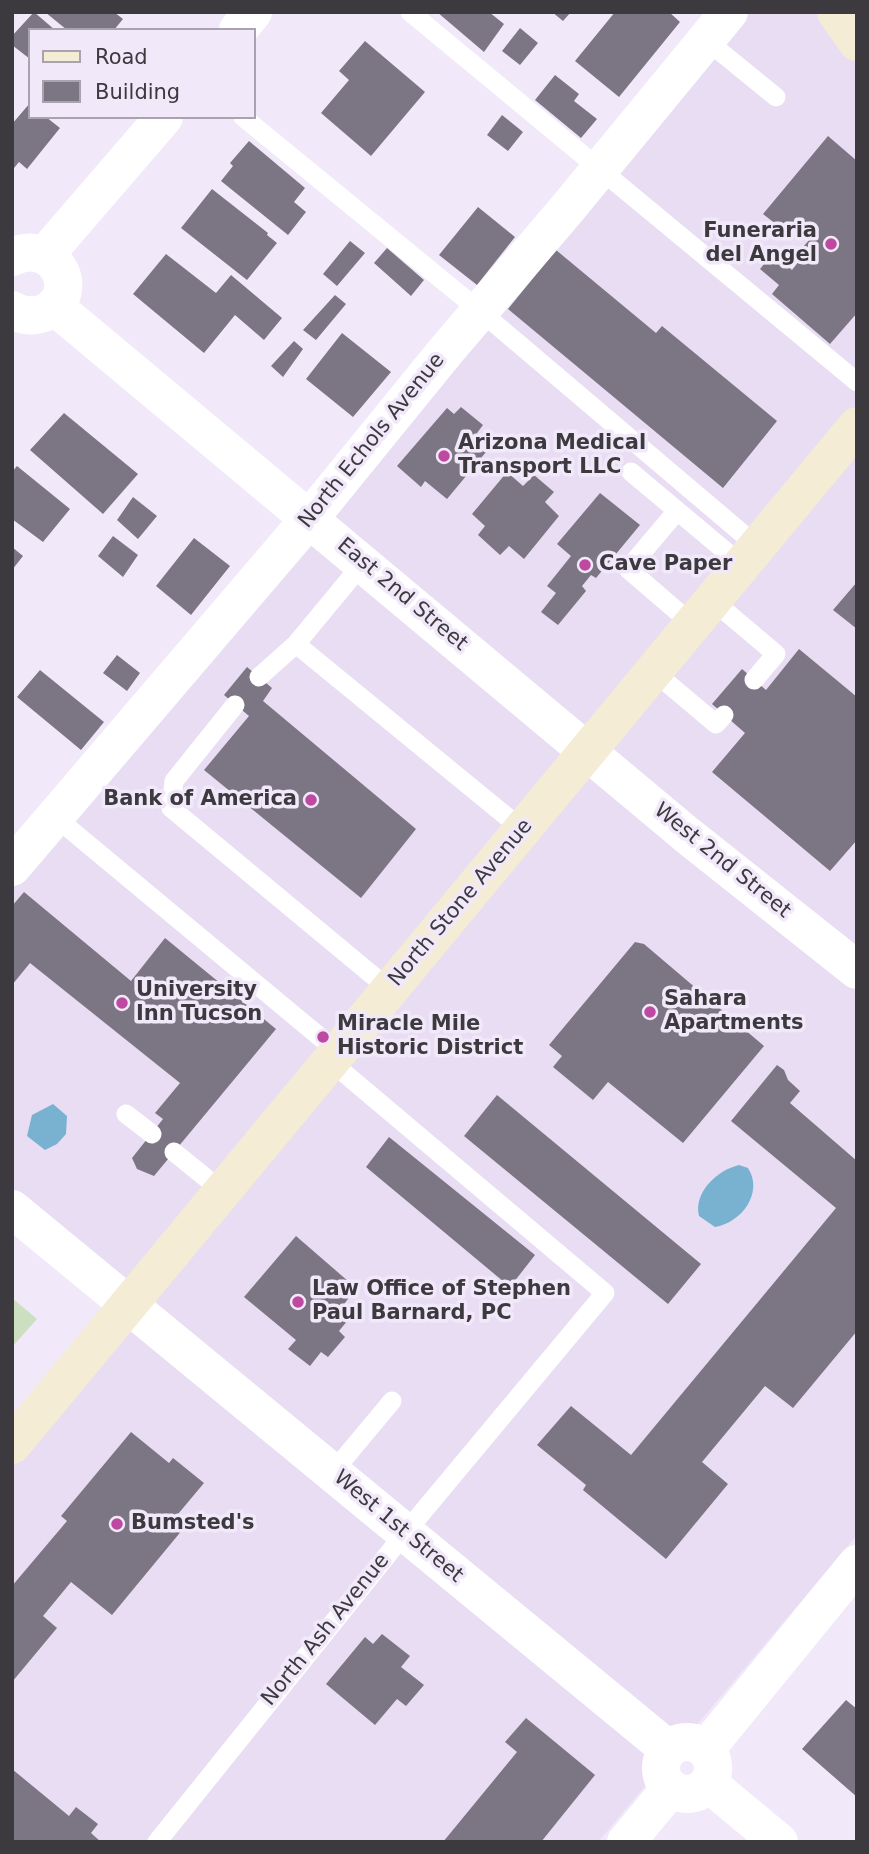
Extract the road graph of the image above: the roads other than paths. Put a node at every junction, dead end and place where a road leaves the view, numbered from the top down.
1 (253, 12) edge
2 (410, 12) edge
3 (837, 12) edge
4 (857, 18) edge
5 (717, 26) edge
6 (240, 28) edge
7 (857, 42) edge
8 (776, 97) dead end
9 (162, 119) edge
10 (245, 119) edge
11 (599, 169) junction
12 (29, 256) edge
13 (54, 306) junction
14 (12, 310) edge
15 (480, 311) junction
16 (857, 382) edge
17 (857, 426) edge
18 (631, 472) dead end
19 (677, 510) junction
20 (310, 518) junction
21 (749, 556) junction
22 (363, 563) junction
23 (702, 612) junction
24 (296, 644) junction
25 (653, 671) junction
26 (259, 677) dead end
27 (754, 680) dead end
28 (235, 705) dead end
29 (724, 715) dead end
30 (587, 751) junction
31 (54, 816) junction
32 (523, 830) junction
33 (12, 867) edge
34 (857, 970) edge
35 (389, 989) junction
36 (334, 1056) junction
37 (126, 1114) dead end
38 (152, 1134) dead end
39 (174, 1152) dead end
40 (222, 1191) junction
41 (12, 1209) edge
42 (128, 1305) junction
43 (391, 1401) dead end
44 (12, 1445) edge
45 (332, 1473) junction
46 (405, 1533) junction
47 (857, 1564) edge
48 (668, 1749) junction
49 (707, 1766) junction
50 (671, 1788) junction
51 (157, 1842) edge
52 (626, 1842) edge
53 (779, 1842) edge

1 - 6 street
2 - 11 lane
3 - 4 main road
3 - 7 main road
5 - 8 lane
5 - 11 street, North Echols Avenue
9 - 12 street
10 - 15 lane
11 - 15 street, North Echols Avenue
11 - 16 lane
12 - 13 street
13 - 14 street
13 - 20 street, East 2nd Street
15 - 20 street, North Echols Avenue
15 - 21 lane
17 - 21 main road, North Stone Avenue
18 - 19 lane
19 - 21 lane
19 - 23 lane
20 - 22 street, East 2nd Street
20 - 31 street, North Echols Avenue
21 - 23 main road, North Stone Avenue
22 - 24 lane
22 - 30 street, East 2nd Street
23 - 25 main road, North Stone Avenue
23 - 27 lane
24 - 26 lane
24 - 32 lane
25 - 29 lane
25 - 30 main road, North Stone Avenue
28 - 35 lane
30 - 32 main road, North Stone Avenue
30 - 34 street, West 2nd Street
31 - 33 street, North Echols Avenue
31 - 36 lane
32 - 35 main road, North Stone Avenue
35 - 36 main road, North Stone Avenue
36 - 40 main road, North Stone Avenue
36 - 46 lane, North Ash Avenue
37 - 38 lane
39 - 40 lane
40 - 42 main road, North Stone Avenue
41 - 42 street, West 1st Street
42 - 44 main road, North Stone Avenue
42 - 45 street, West 1st Street
43 - 45 lane
45 - 46 street, West 1st Street
46 - 48 street, West 1st Street
46 - 51 lane, North Ash Avenue
47 - 49 street
48 - 49 street
48 - 50 street
49 - 50 street
49 - 53 street
50 - 52 street

